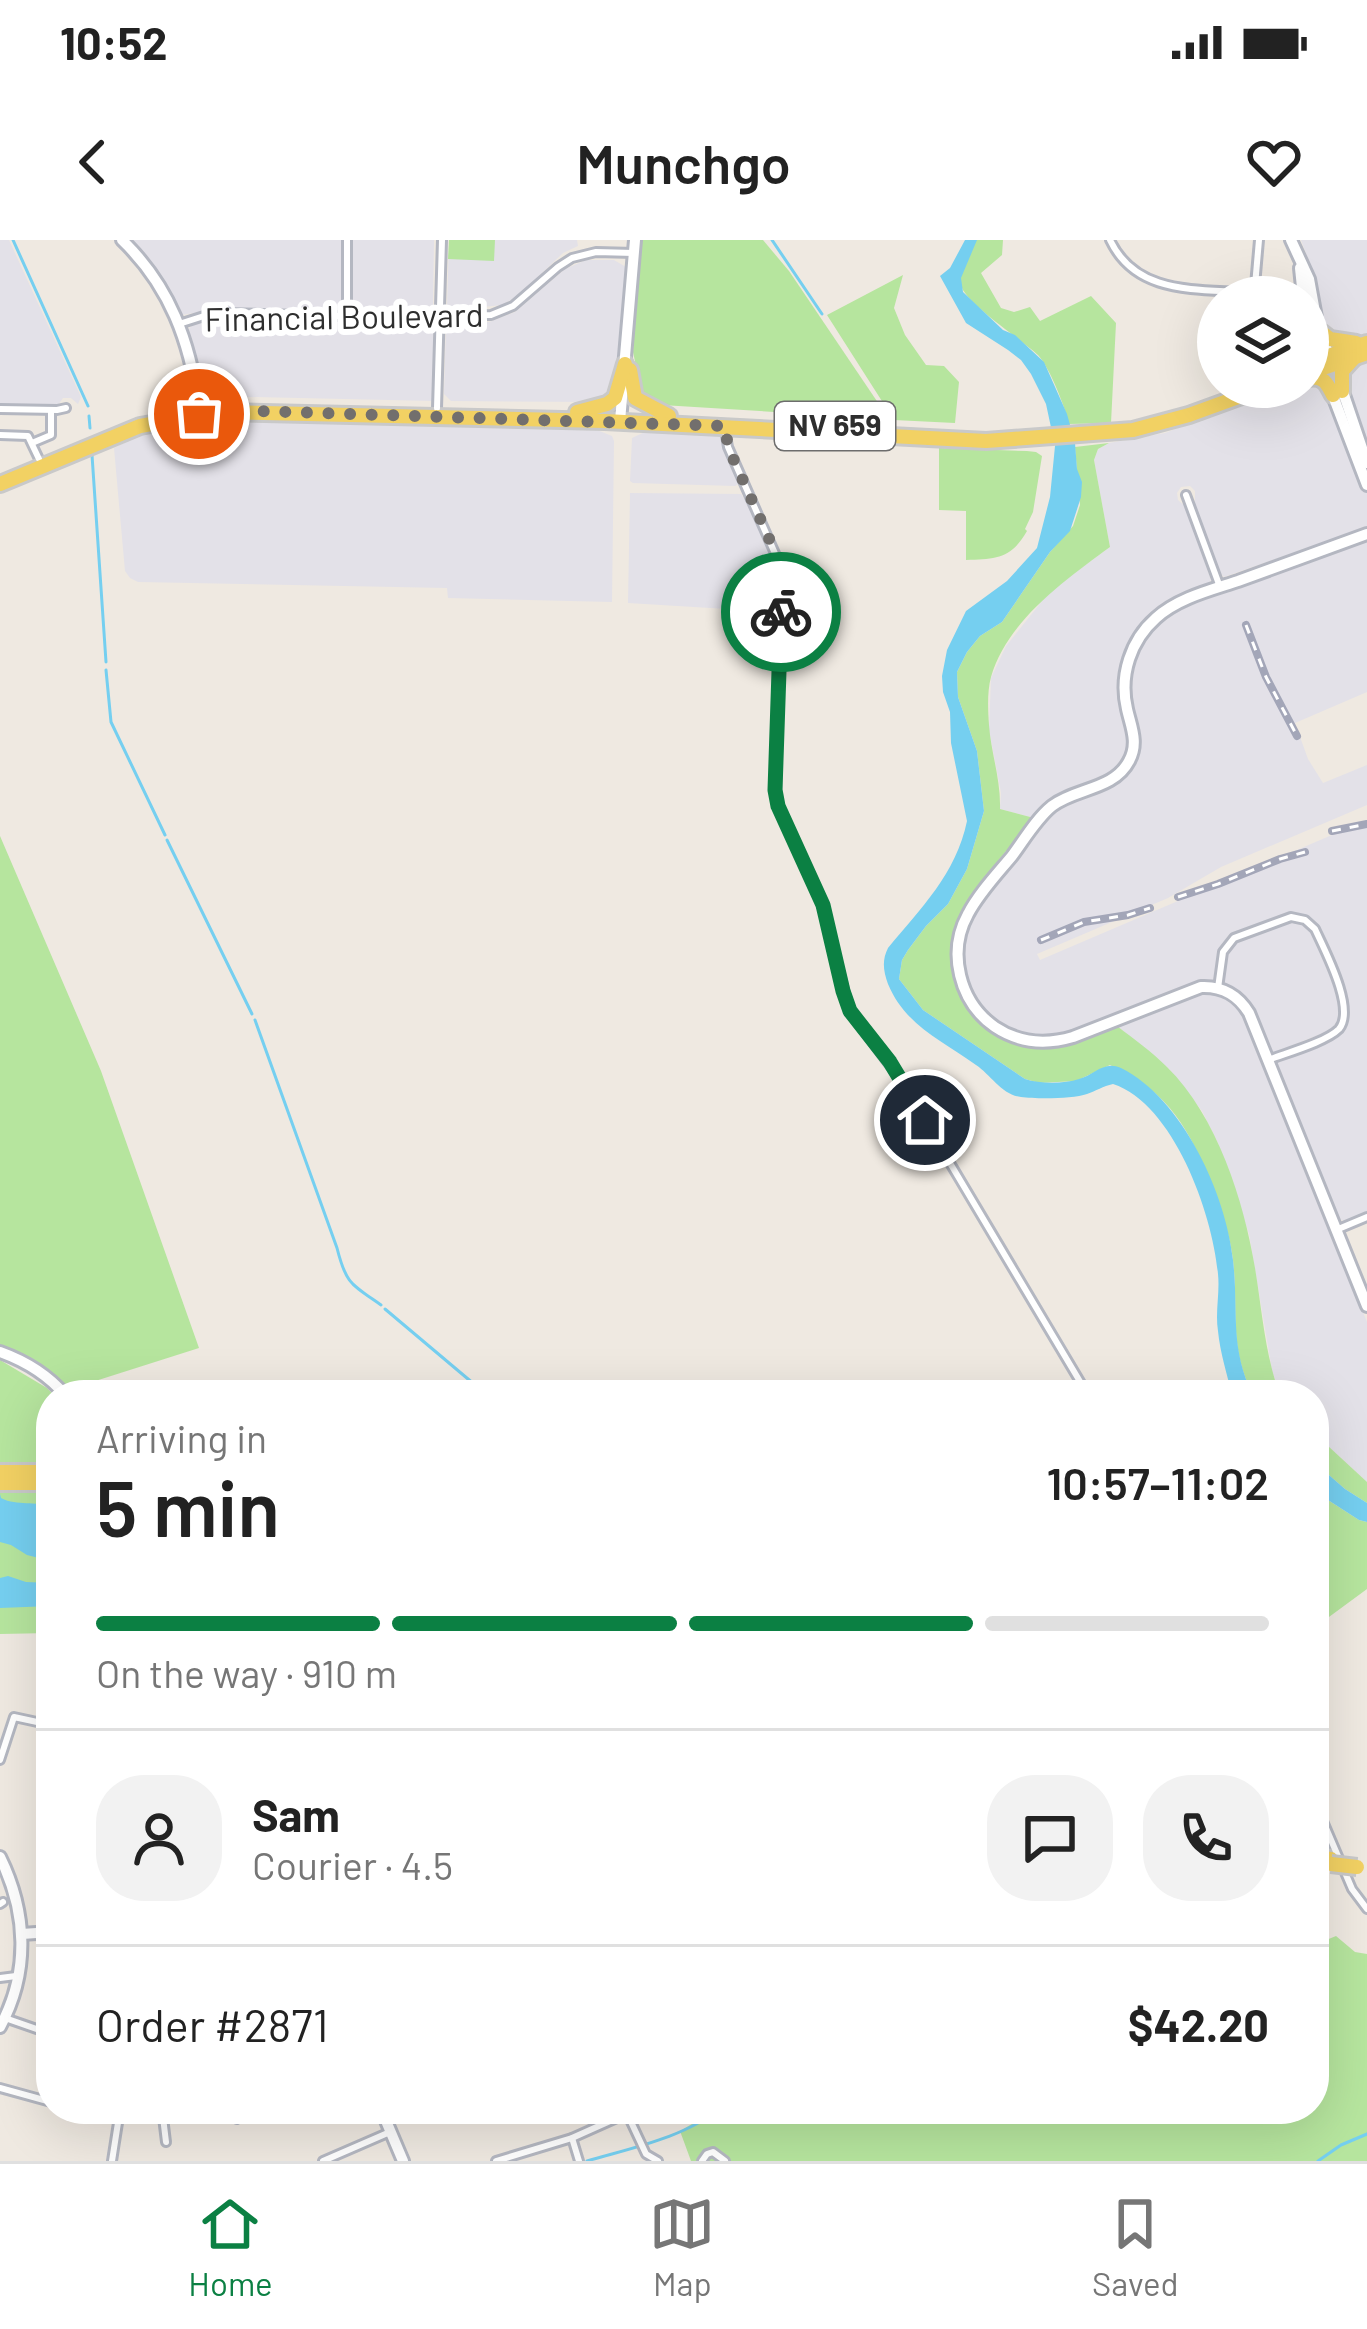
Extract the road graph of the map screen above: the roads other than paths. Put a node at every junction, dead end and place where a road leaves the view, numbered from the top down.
1 (122, 240) edge
2 (347, 240) edge
3 (442, 240) edge
4 (1110, 240) edge
5 (1259, 240) edge
6 (1291, 240) edge
7 (634, 246) edge
8 (1298, 259) junction
9 (1256, 276) edge
10 (1300, 276) edge
11 (1307, 276) edge
12 (1197, 289) edge
13 (347, 316) junction
14 (441, 316) junction
15 (180, 328) junction
16 (1329, 339) edge
17 (1365, 349) edge
18 (1329, 362) edge
19 (627, 367) junction
20 (1329, 381) edge
21 (1329, 385) edge
22 (1338, 393) junction
23 (1197, 402) edge
24 (199, 407) junction
25 (66, 408) dead end
26 (437, 408) junction
27 (1206, 408) edge
28 (0, 409) edge
29 (51, 410) junction
30 (578, 412) junction
31 (174, 415) junction
32 (413, 415) junction
33 (669, 416) junction
34 (625, 418) junction
35 (725, 426) junction
36 (745, 427) junction
37 (1083, 432) junction
38 (0, 435) edge
39 (936, 435) junction
40 (1350, 440) junction
41 (32, 442) junction
42 (732, 455) junction
43 (39, 459) junction
44 (1367, 464) edge
45 (0, 480) edge
46 (1367, 485) edge
47 (1186, 495) dead end
48 (1367, 534) edge
49 (1220, 587) junction
50 (1218, 988) junction
51 (1268, 1060) junction
52 (1367, 1217) edge
53 (1336, 1230) junction
54 (1367, 1306) edge
55 (0, 1353) edge
56 (50, 1380) edge
57 (1079, 1380) edge
58 (36, 1722) edge
59 (0, 1760) edge
60 (1329, 1835) edge
61 (0, 1857) edge
62 (1329, 1861) edge
63 (1361, 1864) edge
64 (1366, 1907) edge
65 (36, 1933) edge
66 (22, 1934) junction
67 (19, 1976) junction
68 (0, 1978) edge
69 (2, 2022) edge
70 (36, 2030) edge
71 (0, 2088) edge
72 (36, 2098) edge
73 (118, 2124) edge
74 (164, 2124) edge
75 (387, 2124) edge
76 (600, 2124) edge
77 (632, 2124) edge
78 (390, 2132) junction
79 (572, 2138) junction
80 (166, 2142) dead end
81 (112, 2161) edge
82 (323, 2161) edge
83 (403, 2161) edge
84 (496, 2161) edge
85 (579, 2161) edge
86 (658, 2161) edge
87 (702, 2161) edge
88 (725, 2161) edge

1 - 15 street
2 - 13 street
3 - 14 street
4 - 12 street
5 - 9 street
6 - 8 street
7 - 14 street, Financial Boulevard
7 - 19 street
8 - 10 street
8 - 11 street
13 - 14 street, Financial Boulevard
13 - 15 street, Financial Boulevard
14 - 26 street
15 - 24 street
15 - 31 street
16 - 17 main road
17 - 18 main road
17 - 22 main road
19 - 30 main road
19 - 33 main road
19 - 34 street
20 - 22 street
21 - 22 main road
22 - 40 street
22 - 44 street
23 - 37 main road, NV 659
24 - 26 main road, NV 659
24 - 31 main road
25 - 29 street
26 - 30 main road, NV 659
26 - 32 main road
27 - 37 main road, NV 659
28 - 29 street
29 - 41 street
30 - 34 main road, NV 659
31 - 32 main road, NV 659
31 - 43 main road, NV 659
31 - 45 main road, NV 659
32 - 34 main road, NV 659
33 - 34 main road, NV 659
33 - 39 main road, NV 659
34 - 35 main road, NV 659
35 - 36 main road, NV 659
35 - 42 street
36 - 39 main road, NV 659
36 - 42 street
37 - 39 main road, NV 659
38 - 41 street
40 - 44 street
40 - 46 street
41 - 43 street
42 - 57 street
43 - 45 main road, NV 659
47 - 49 street
48 - 49 street
49 - 50 street
50 - 51 street
50 - 51 street
51 - 53 street
52 - 53 street
53 - 54 street
55 - 56 street
58 - 59 street
60 - 64 street
61 - 66 street
62 - 63 main road, bridge
65 - 66 street
66 - 67 street
67 - 68 street
67 - 69 street
69 - 70 street
71 - 72 street
73 - 81 street
74 - 80 street
75 - 78 street
76 - 79 street
77 - 86 street
78 - 82 street
78 - 83 street
79 - 84 street
79 - 85 street
87 - 88 street

